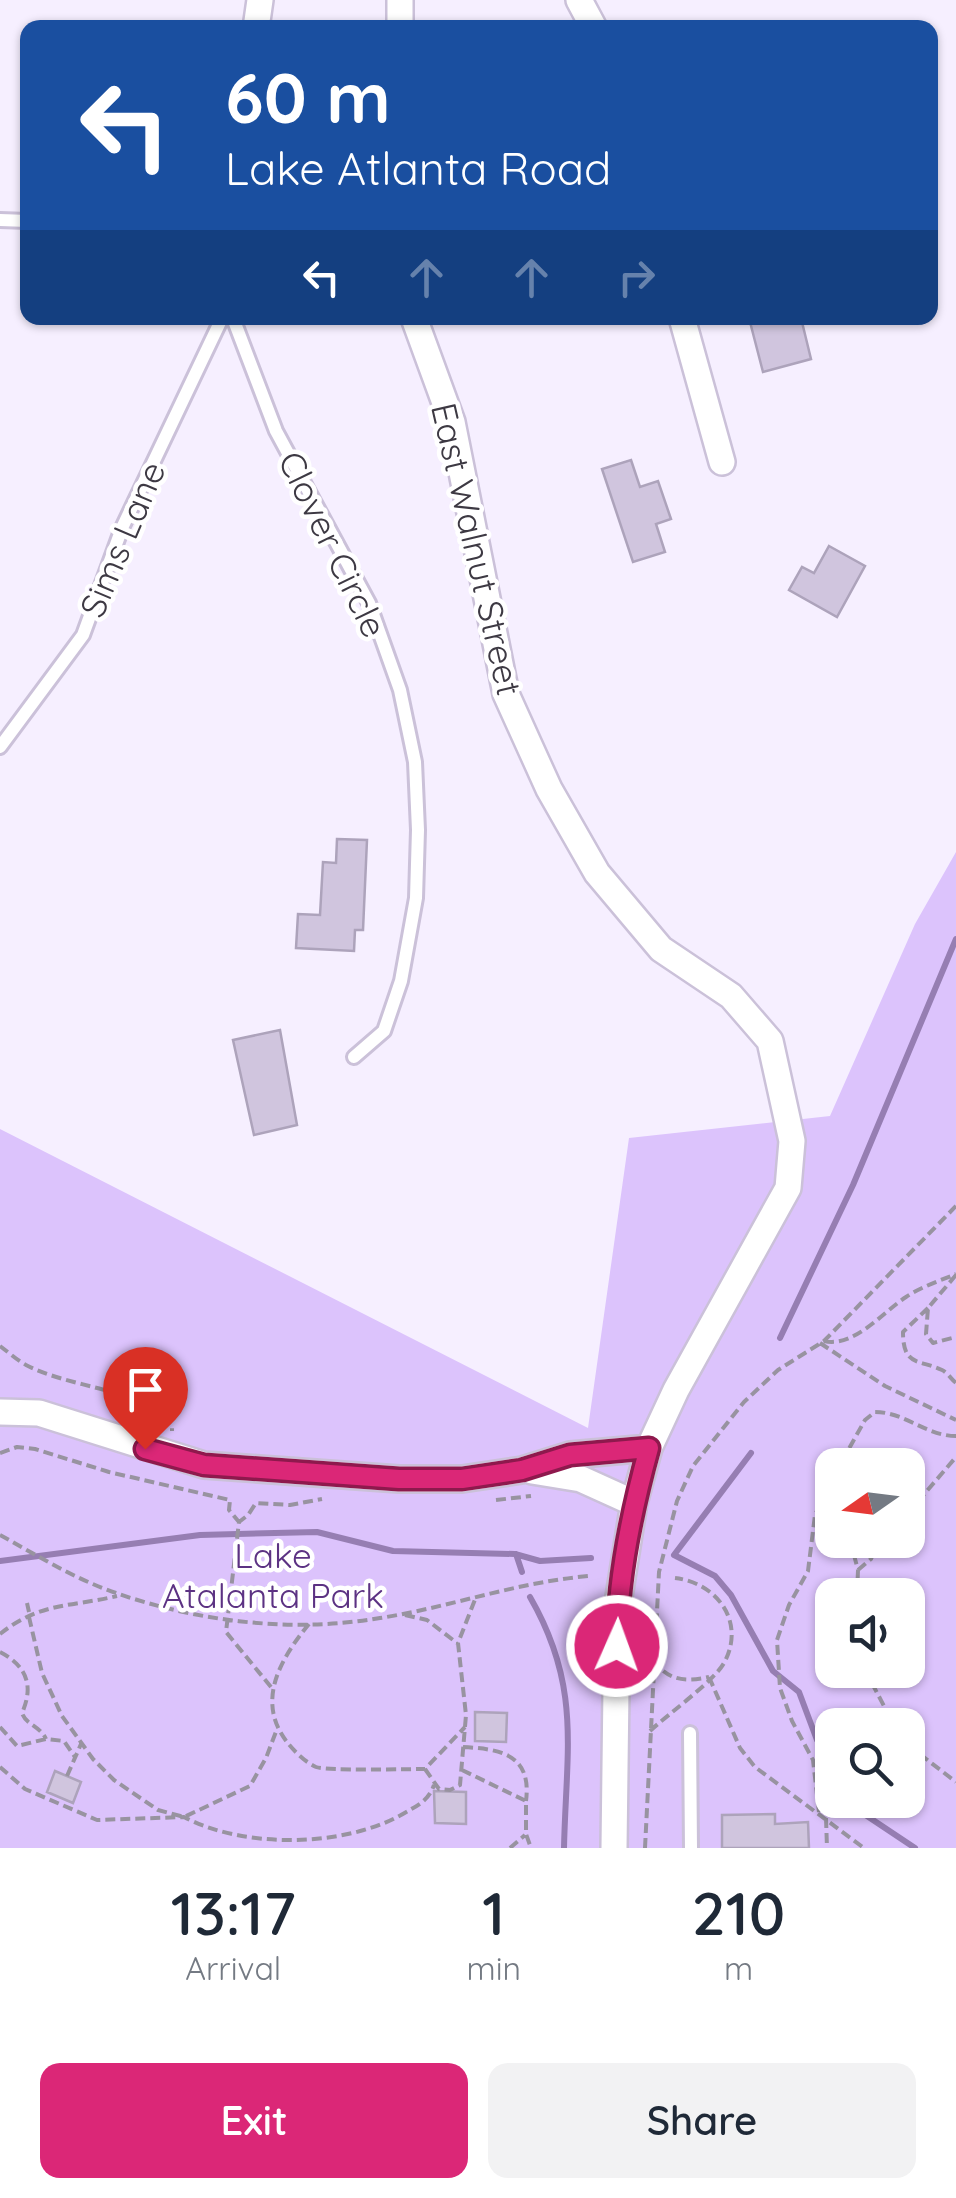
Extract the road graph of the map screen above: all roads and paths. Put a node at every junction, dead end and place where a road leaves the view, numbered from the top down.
1 (219, 325) edge
2 (236, 325) edge
3 (417, 325) edge
4 (684, 325) edge
5 (722, 462) dead end
6 (0, 747) edge
7 (354, 1057) dead end
8 (956, 1206) edge
9 (956, 1275) edge
10 (928, 1308) junction
11 (956, 1336) edge
12 (822, 1342) junction
13 (0, 1346) edge
14 (956, 1382) edge
15 (0, 1412) edge
16 (956, 1420) edge
17 (956, 1436) edge
18 (649, 1448) junction
19 (849, 1448) edge
20 (0, 1453) edge
21 (170, 1455) junction
22 (956, 1457) edge
23 (522, 1470) junction
24 (925, 1493) edge
25 (634, 1503) junction
26 (815, 1522) edge
27 (660, 1526) dead end
28 (670, 1528) junction
29 (0, 1535) edge
30 (855, 1558) edge
31 (872, 1558) edge
32 (858, 1570) junction
33 (589, 1576) dead end
34 (676, 1578) dead end
35 (858, 1578) edge
36 (477, 1594) junction
37 (121, 1595) junction
38 (27, 1603) dead end
39 (28, 1614) junction
40 (400, 1614) junction
41 (226, 1622) junction
42 (309, 1624) junction
43 (0, 1634) edge
44 (458, 1643) junction
45 (0, 1652) edge
46 (653, 1660) junction
47 (41, 1669) junction
48 (27, 1676) junction
49 (709, 1677) junction
50 (272, 1687) junction
51 (0, 1727) edge
52 (465, 1727) junction
53 (277, 1729) junction
54 (650, 1731) junction
55 (690, 1734) dead end
56 (46, 1739) junction
57 (81, 1744) junction
58 (464, 1747) junction
59 (75, 1757) junction
60 (925, 1757) edge
61 (0, 1767) edge
62 (425, 1769) junction
63 (462, 1770) junction
64 (67, 1776) dead end
65 (815, 1777) edge
66 (956, 1782) edge
67 (434, 1785) junction
68 (526, 1801) junction
69 (815, 1809) edge
70 (184, 1816) junction
71 (826, 1818) edge
72 (827, 1818) edge
73 (526, 1834) junction
74 (861, 1847) edge
75 (510, 1848) edge
76 (531, 1848) edge
77 (614, 1848) edge
78 (645, 1848) edge
79 (690, 1848) edge
80 (827, 1848) edge

1 - 6 lane, Sims Lane
2 - 7 lane, Clover Circle
3 - 18 street, East Walnut Street
4 - 5 street
8 - 12 path
9 - 10 path
9 - 12 path
10 - 11 path
10 - 14 path
12 - 16 path
12 - 28 path
13 - 21 path
15 - 21 street
17 - 19 path
18 - 23 street
18 - 25 street, East Walnut Street
20 - 41 path
21 - 23 street
22 - 24 path
23 - 25 street
25 - 77 street, East Walnut Street
26 - 65 path
27 - 28 path
28 - 46 path
29 - 37 path
30 - 32 path
31 - 32 path
32 - 35 path
33 - 36 path
34 - 49 path
36 - 40 path
36 - 44 path
37 - 39 path
37 - 41 path
38 - 39 path
39 - 43 path
39 - 47 path
40 - 42 path
40 - 44 path
41 - 42 path
41 - 50 path
42 - 50 path
44 - 52 path
45 - 48 path
46 - 49 path
46 - 54 path
47 - 48 path
47 - 57 path
48 - 56 path
49 - 54 path
49 - 69 path
50 - 53 path
51 - 56 path
52 - 58 path
52 - 62 path
53 - 62 path
53 - 70 path
54 - 78 path
55 - 79 lane
56 - 59 path
57 - 59 path
57 - 70 path
58 - 63 path
58 - 68 path
59 - 64 path
60 - 66 path
61 - 70 path
62 - 67 path
63 - 67 path
63 - 68 path
67 - 70 path
68 - 73 path
71 - 80 path
72 - 74 path
73 - 75 path
73 - 76 path

